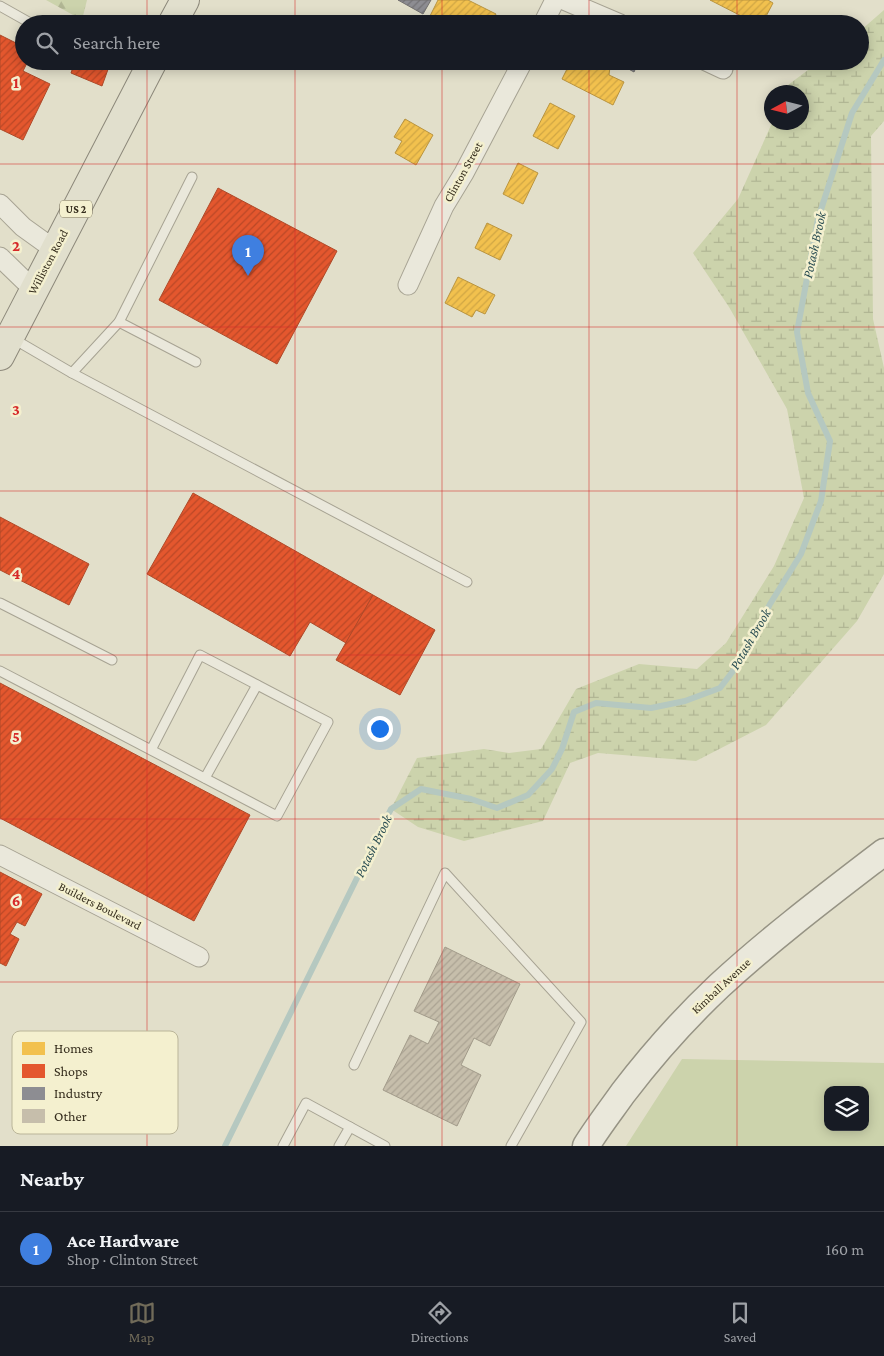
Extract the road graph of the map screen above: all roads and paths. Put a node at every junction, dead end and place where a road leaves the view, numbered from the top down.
1 (185, 0) edge
2 (555, 0) edge
3 (564, 0) edge
4 (0, 6) edge
5 (16, 15) edge
6 (177, 15) edge
7 (548, 15) edge
8 (599, 15) edge
9 (148, 70) edge
10 (518, 70) edge
11 (192, 177) dead end
12 (0, 204) edge
13 (55, 250) junction
14 (0, 257) edge
15 (408, 285) dead end
16 (34, 290) junction
17 (119, 322) junction
18 (5, 346) edge
19 (196, 362) dead end
20 (72, 372) junction
21 (467, 582) dead end
22 (0, 603) edge
23 (112, 660) dead end
24 (0, 672) edge
25 (257, 685) junction
26 (151, 750) junction
27 (205, 778) junction
28 (884, 852) edge
29 (0, 855) edge
30 (199, 957) dead end
31 (354, 1065) dead end
32 (350, 1127) junction
33 (283, 1146) edge
34 (339, 1146) edge
35 (385, 1146) edge
36 (511, 1146) edge
37 (586, 1146) edge

1 - 6 main road
2 - 7 street
3 - 8 street
4 - 5 lane
9 - 13 main road, Williston Road / US 2
10 - 15 street, Clinton Street
11 - 17 lane
12 - 13 street
13 - 16 main road, Williston Road / US 2
14 - 16 street
16 - 18 main road, Williston Road / US 2
17 - 19 lane
17 - 20 lane
18 - 20 lane
20 - 21 lane
22 - 23 lane
24 - 26 lane
25 - 26 lane
25 - 27 lane
25 - 27 lane
26 - 27 lane
28 - 37 main road, Kimball Avenue
29 - 30 street, Builders Boulevard
31 - 36 lane
32 - 33 lane
32 - 34 lane
32 - 35 lane

